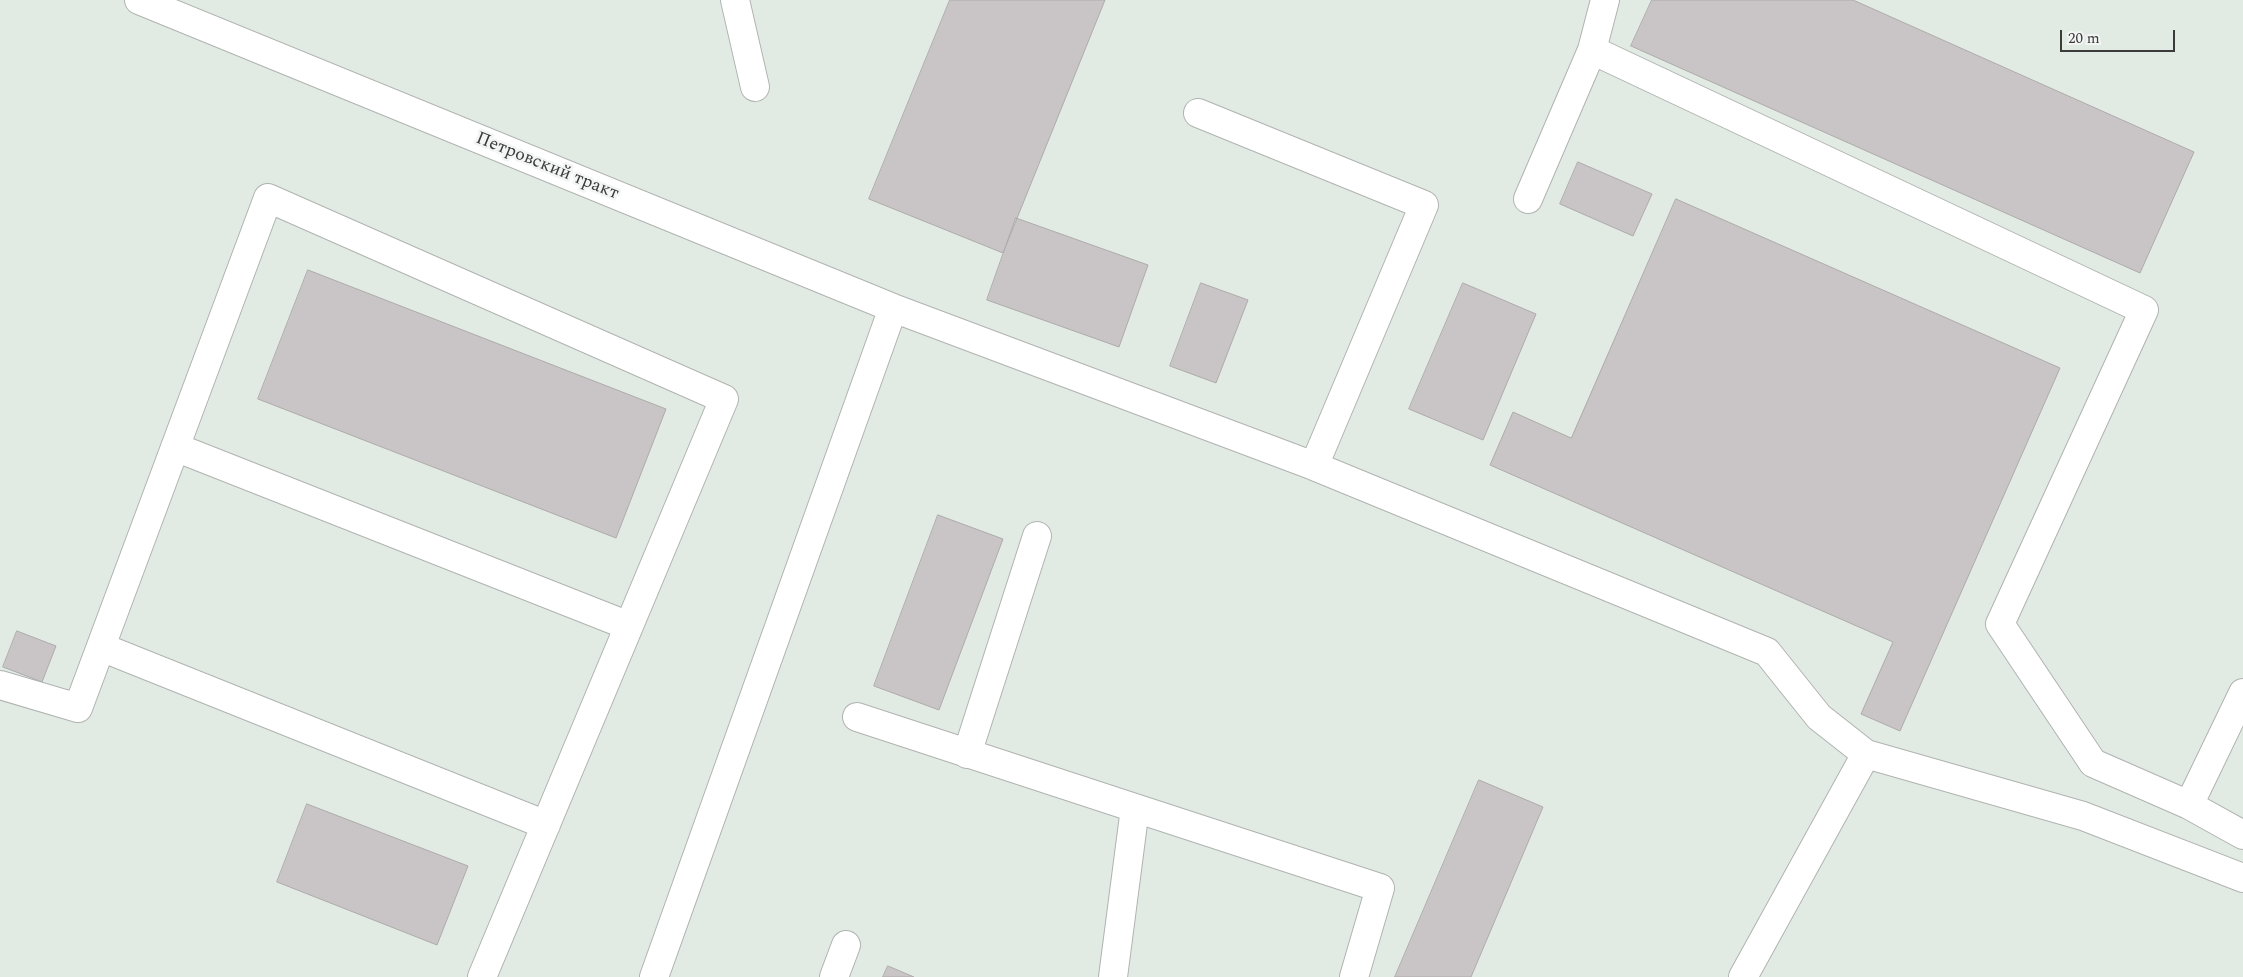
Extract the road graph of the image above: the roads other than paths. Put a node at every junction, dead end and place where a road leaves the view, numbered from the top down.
1 (138, 0) edge
2 (735, 0) edge
3 (1605, 0) edge
4 (1592, 50) junction
5 (755, 88) dead end
6 (1198, 113) dead end
7 (1528, 199) dead end
8 (892, 308) junction
9 (175, 447) junction
10 (1314, 466) junction
11 (1038, 536) dead end
12 (629, 626) junction
13 (101, 647) junction
14 (0, 685) edge
15 (2243, 694) edge
16 (857, 718) dead end
17 (968, 754) junction
18 (1866, 754) junction
19 (2189, 805) junction
20 (1135, 808) junction
21 (546, 825) junction
22 (2243, 835) edge
23 (2243, 878) edge
24 (846, 945) dead end
25 (482, 977) edge
26 (654, 977) edge
27 (834, 977) edge
28 (1113, 977) edge
29 (1354, 977) edge
30 (1743, 977) edge

1 - 8 street, Петровский тракт
2 - 5 street
3 - 4 street
4 - 7 street
4 - 19 street
6 - 10 street
8 - 10 street, Петровский тракт
8 - 26 street
9 - 12 street
9 - 12 street
9 - 13 street
10 - 18 street, Петровский тракт
11 - 17 street
12 - 21 street
13 - 14 street
13 - 21 street
15 - 19 street
16 - 17 street
17 - 20 street
18 - 23 street
18 - 30 street
19 - 22 street
20 - 28 street
20 - 29 street
21 - 25 street
24 - 27 street

